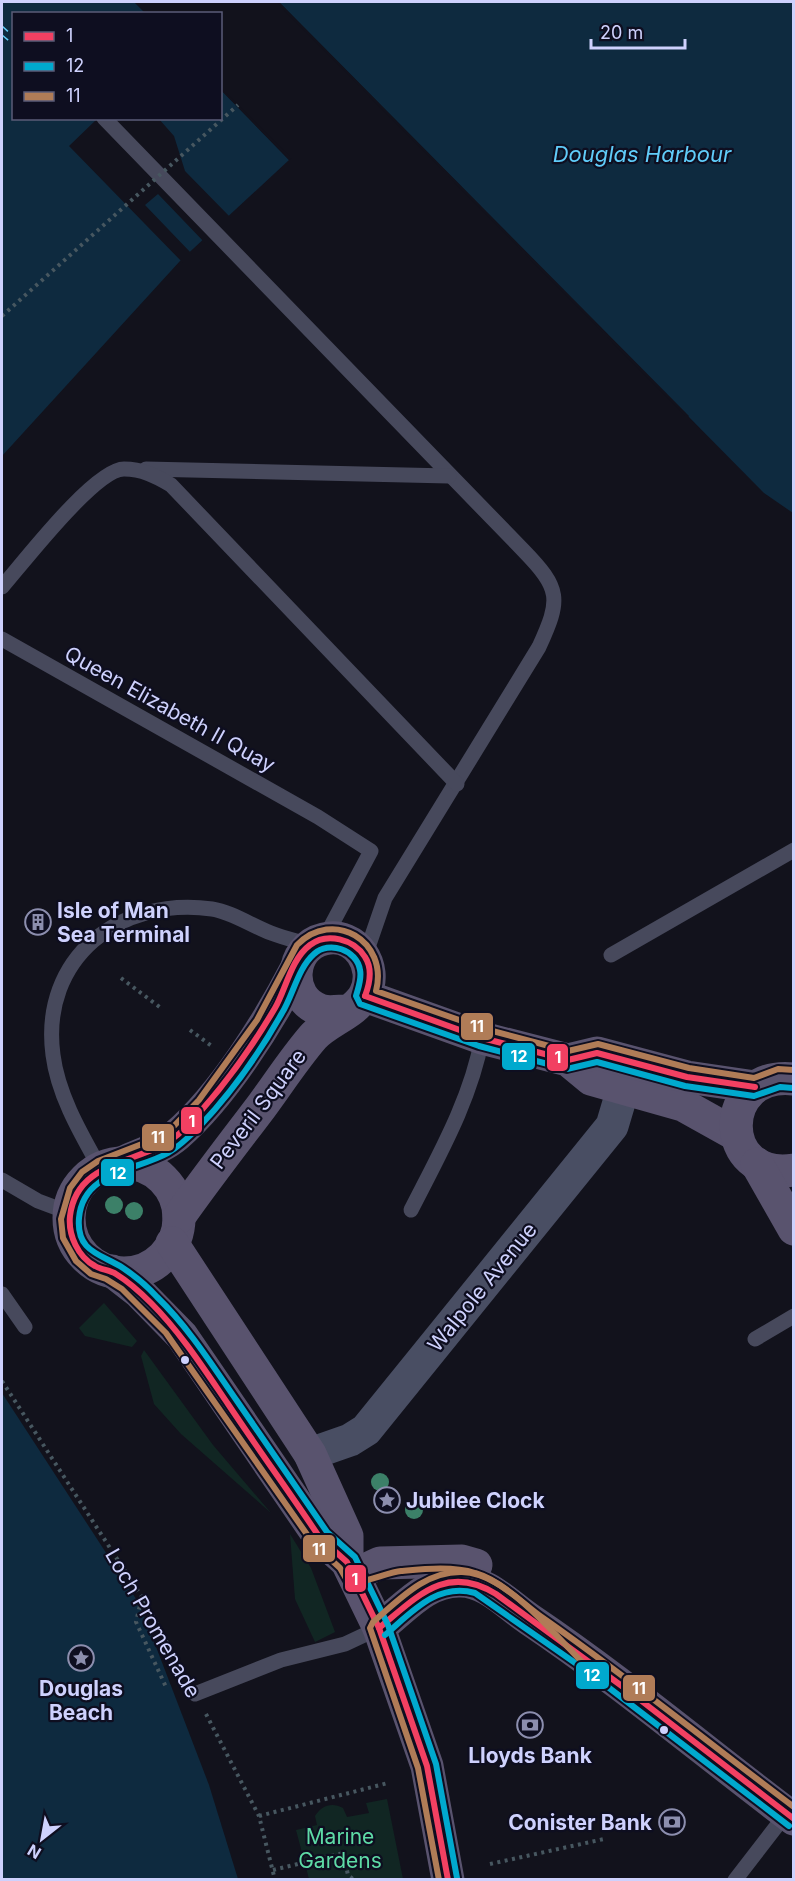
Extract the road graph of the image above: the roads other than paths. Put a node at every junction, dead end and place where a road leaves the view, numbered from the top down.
1 (106, 120) edge
2 (122, 468) junction
3 (449, 476) junction
4 (2, 586) edge
5 (2, 639) edge
6 (457, 784) junction
7 (794, 850) edge
8 (310, 951) junction
9 (611, 955) dead end
10 (365, 956) junction
11 (356, 1003) junction
12 (482, 1038) junction
13 (568, 1060) junction
14 (780, 1078) edge
15 (623, 1089) junction
16 (735, 1134) junction
17 (757, 1164) junction
18 (112, 1165) junction
19 (794, 1170) edge
20 (2, 1180) edge
21 (411, 1210) dead end
22 (70, 1213) junction
23 (794, 1229) edge
24 (175, 1230) junction
25 (112, 1271) junction
26 (2, 1294) edge
27 (794, 1316) edge
28 (25, 1327) dead end
29 (755, 1339) dead end
30 (310, 1454) junction
31 (350, 1569) junction
32 (379, 1628) junction
33 (597, 1664) junction
34 (195, 1694) road end
35 (790, 1816) edge
36 (448, 1880) edge
37 (735, 1880) edge

1 - 3 lane
2 - 3 lane
2 - 4 lane
2 - 6 lane
3 - 6 lane
5 - 8 lane, Queen Elizabeth II Quay
6 - 10 lane
7 - 9 lane
8 - 10 main road
8 - 11 main road
8 - 18 main road, Peveril Square
8 - 18 lane
10 - 11 main road
11 - 12 main road
11 - 24 main road, Peveril Square
12 - 13 main road
12 - 21 lane
13 - 14 main road
13 - 15 main road
14 - 16 main road
15 - 16 main road
15 - 30 main road, Walpole Avenue
16 - 17 main road
17 - 19 main road
17 - 23 main road
18 - 22 main road
18 - 24 main road
20 - 22 lane
22 - 25 main road
24 - 25 main road
24 - 30 main road
25 - 31 main road
26 - 28 lane
27 - 29 lane
30 - 31 main road
31 - 32 main road
31 - 33 main road
32 - 33 main road
32 - 34 lane
32 - 36 main road
33 - 35 main road
35 - 37 lane

